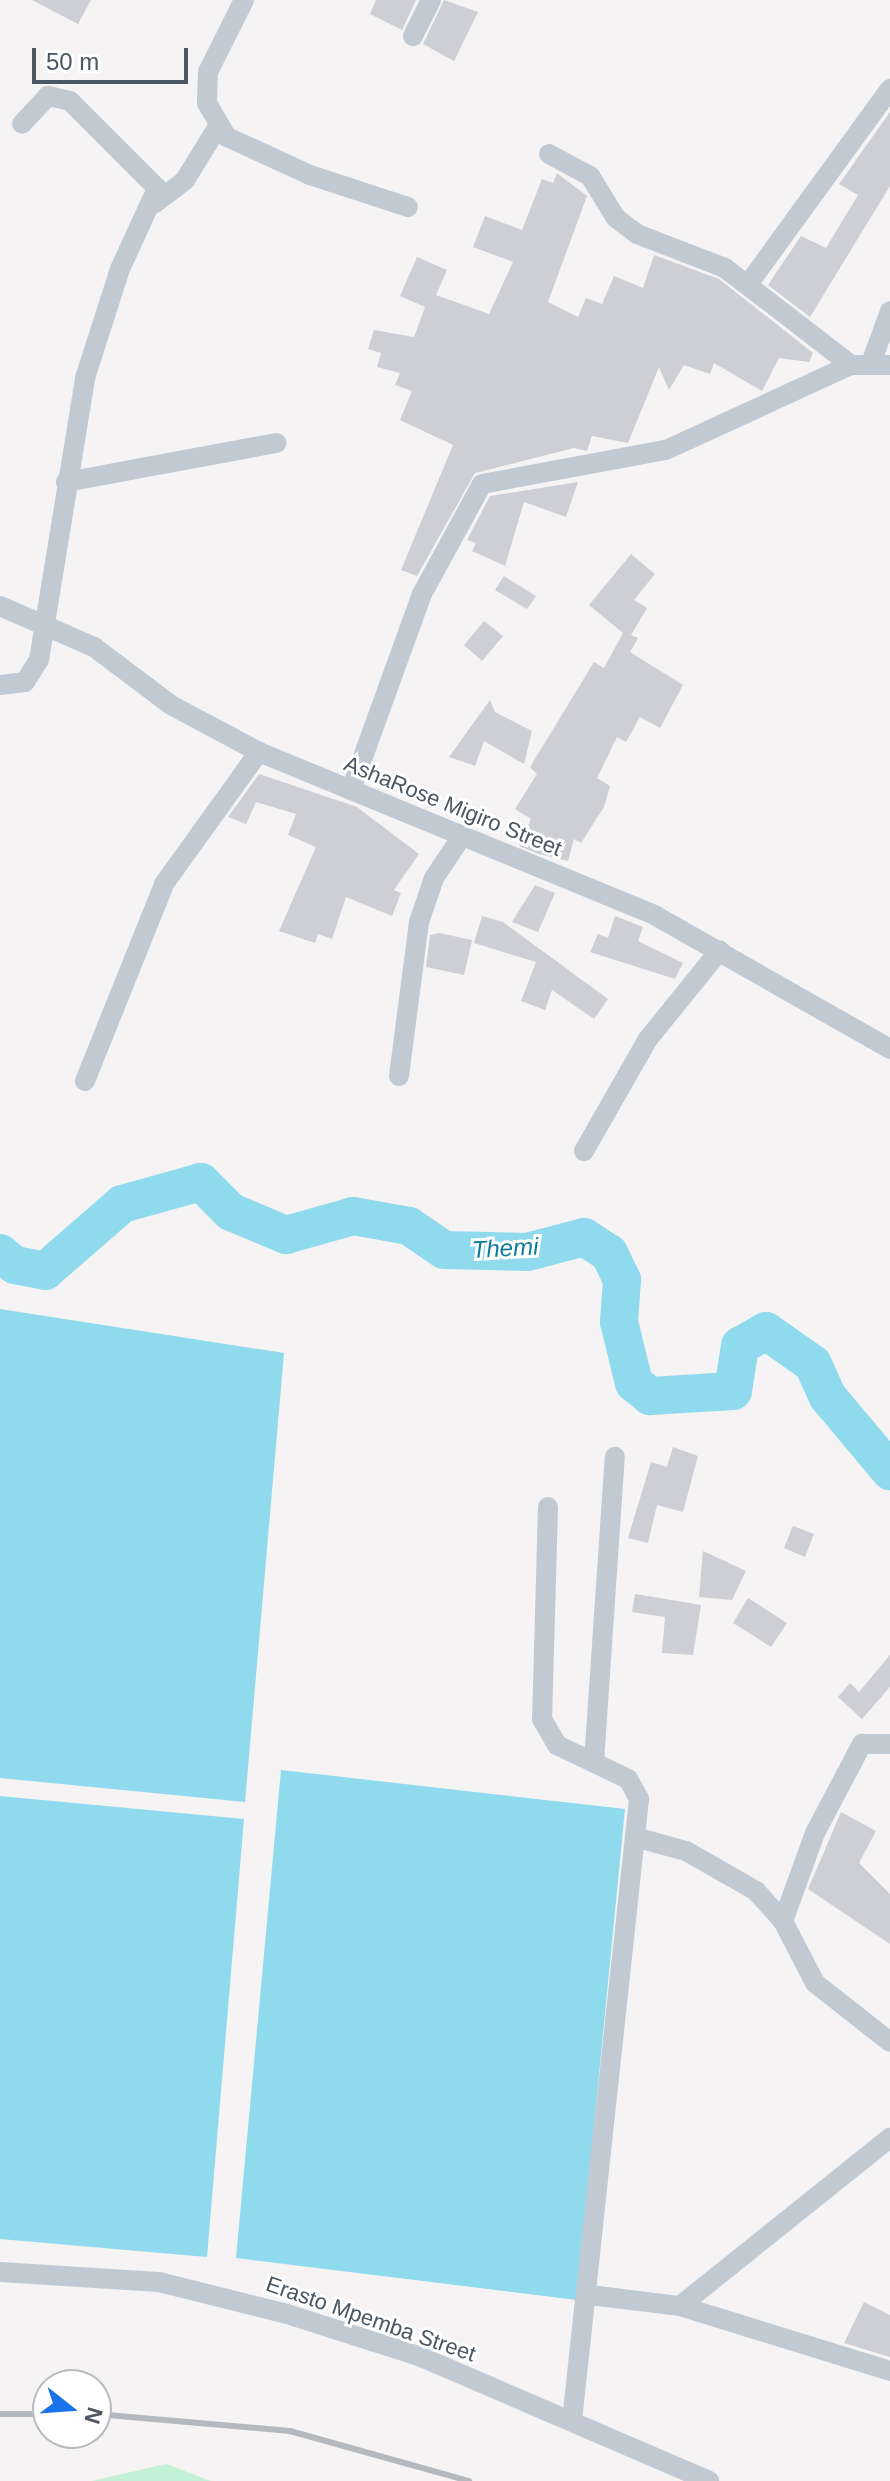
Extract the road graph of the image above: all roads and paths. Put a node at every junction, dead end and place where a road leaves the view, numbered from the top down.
1 (244, 0) edge
2 (431, 0) edge
3 (413, 36) dead end
4 (890, 89) edge
5 (22, 124) dead end
6 (219, 125) junction
7 (549, 154) dead end
8 (155, 203) junction
9 (408, 207) dead end
10 (749, 283) junction
11 (890, 311) edge
12 (871, 364) edge
13 (276, 443) dead end
14 (66, 482) junction
15 (0, 606) edge
16 (43, 621) junction
17 (0, 685) edge
18 (259, 752) junction
19 (351, 790) junction
20 (460, 839) junction
21 (720, 950) junction
22 (890, 1049) edge
23 (399, 1076) dead end
24 (85, 1081) dead end
25 (584, 1151) dead end
26 (615, 1457) dead end
27 (548, 1507) dead end
28 (890, 1744) edge
29 (594, 1762) junction
30 (635, 1837) junction
31 (783, 1921) junction
32 (890, 2042) edge
33 (890, 2138) edge
34 (0, 2272) edge
35 (590, 2295) junction
36 (680, 2306) junction
37 (890, 2371) edge
38 (572, 2421) junction
39 (709, 2481) edge

1 - 6 street
2 - 3 street
4 - 10 street
5 - 8 street
6 - 8 street
6 - 9 street
7 - 10 street
8 - 14 street
10 - 12 street
11 - 12 street
12 - 19 street
13 - 14 street
14 - 16 street
15 - 16 street, AshaRose Migiro Street
16 - 17 street
16 - 18 street, AshaRose Migiro Street
18 - 19 street, AshaRose Migiro Street
18 - 24 street
19 - 20 street, AshaRose Migiro Street
20 - 21 street, AshaRose Migiro Street
20 - 23 street
21 - 22 street, AshaRose Migiro Street
21 - 25 street
26 - 29 street
27 - 29 street
28 - 31 street
29 - 30 street
30 - 31 street
30 - 35 street
31 - 32 street
33 - 36 street
34 - 38 street, Erasto Mpemba Street
35 - 36 street
35 - 38 street
36 - 37 street
38 - 39 street, Erasto Mpemba Street

